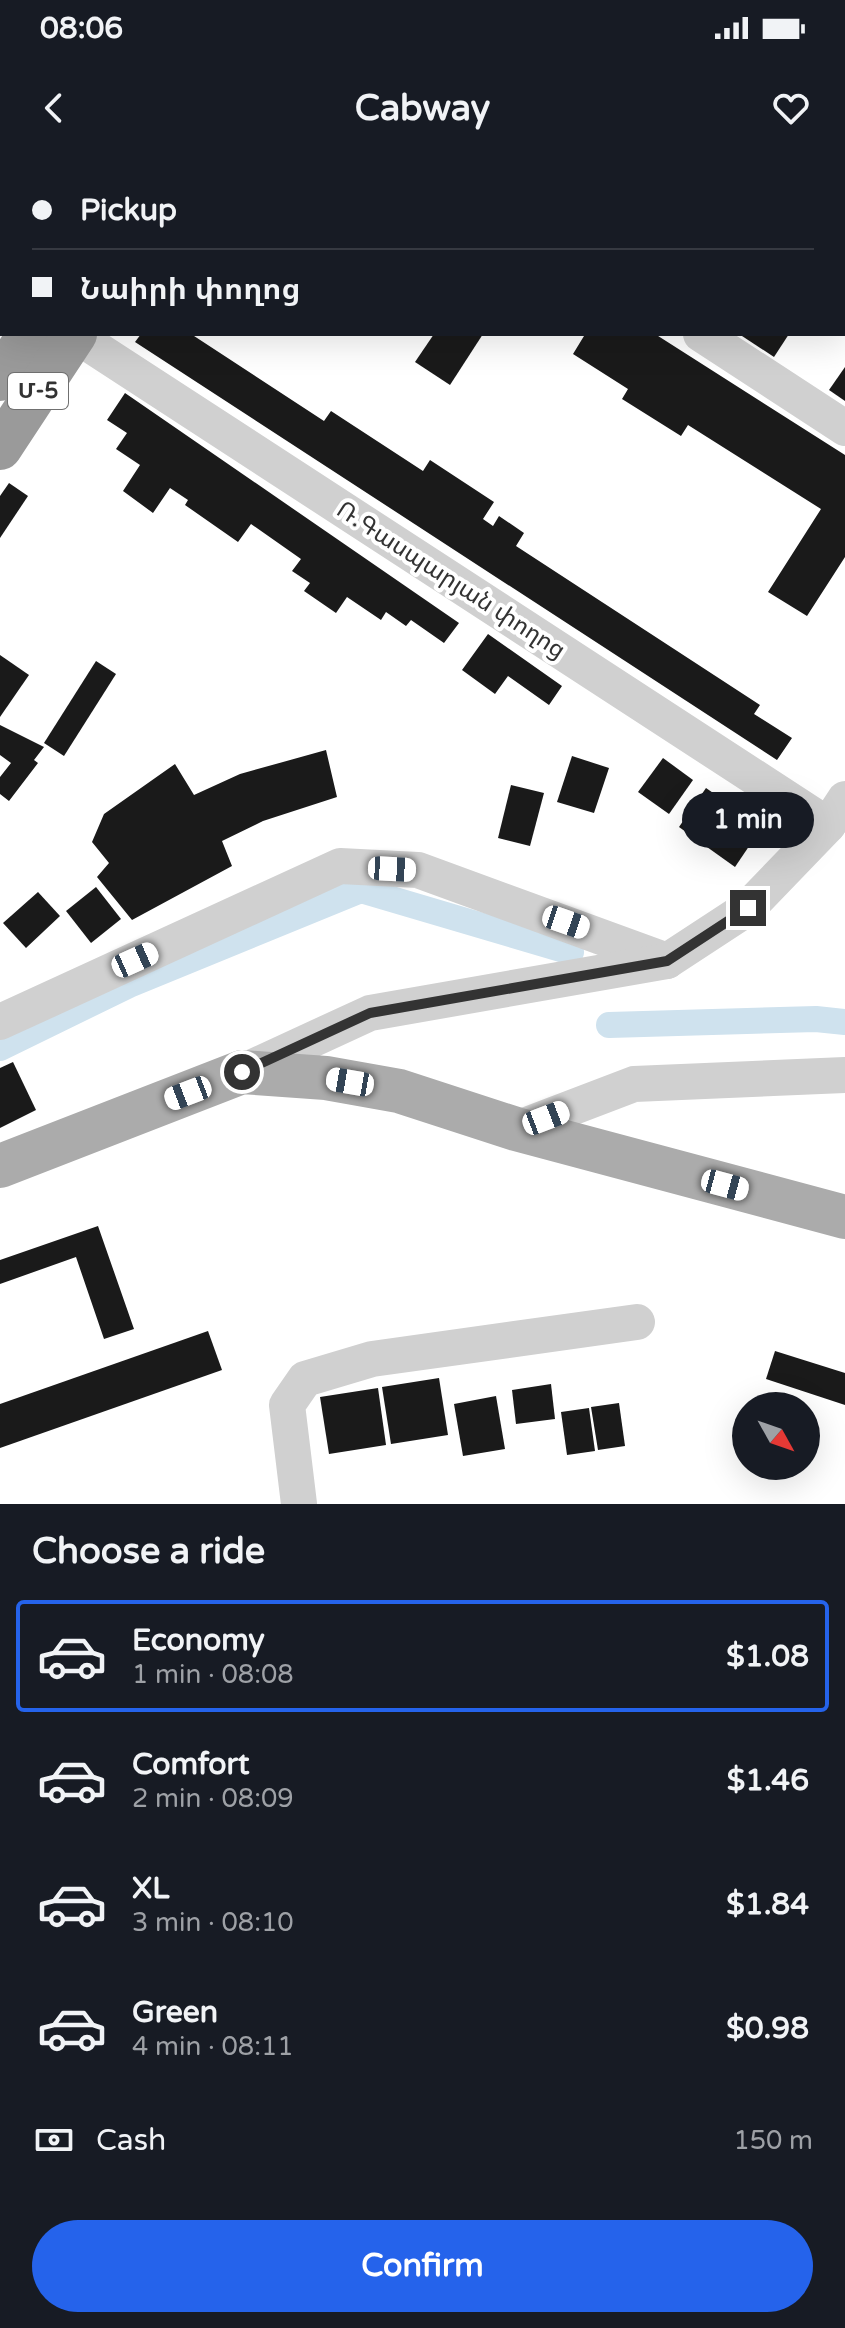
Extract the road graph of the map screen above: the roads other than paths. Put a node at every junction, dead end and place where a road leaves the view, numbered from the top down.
1 (29, 336) edge
2 (74, 336) edge
3 (78, 336) edge
4 (704, 336) edge
5 (0, 379) edge
6 (845, 428) edge
7 (0, 448) edge
8 (837, 812) edge
9 (667, 961) junction
10 (0, 1022) edge
11 (242, 1072) junction
12 (845, 1075) edge
13 (516, 1129) junction
14 (0, 1166) edge
15 (845, 1217) edge
16 (637, 1322) dead end
17 (299, 1504) edge

1 - 5 highway, Մ-5
2 - 7 highway, Մ-5
3 - 8 street, Ռ.Գասպարյան փողոց
4 - 6 street
8 - 9 street
9 - 10 street
9 - 11 street
11 - 13 main road
11 - 14 main road
12 - 13 street
13 - 15 main road
16 - 17 street

